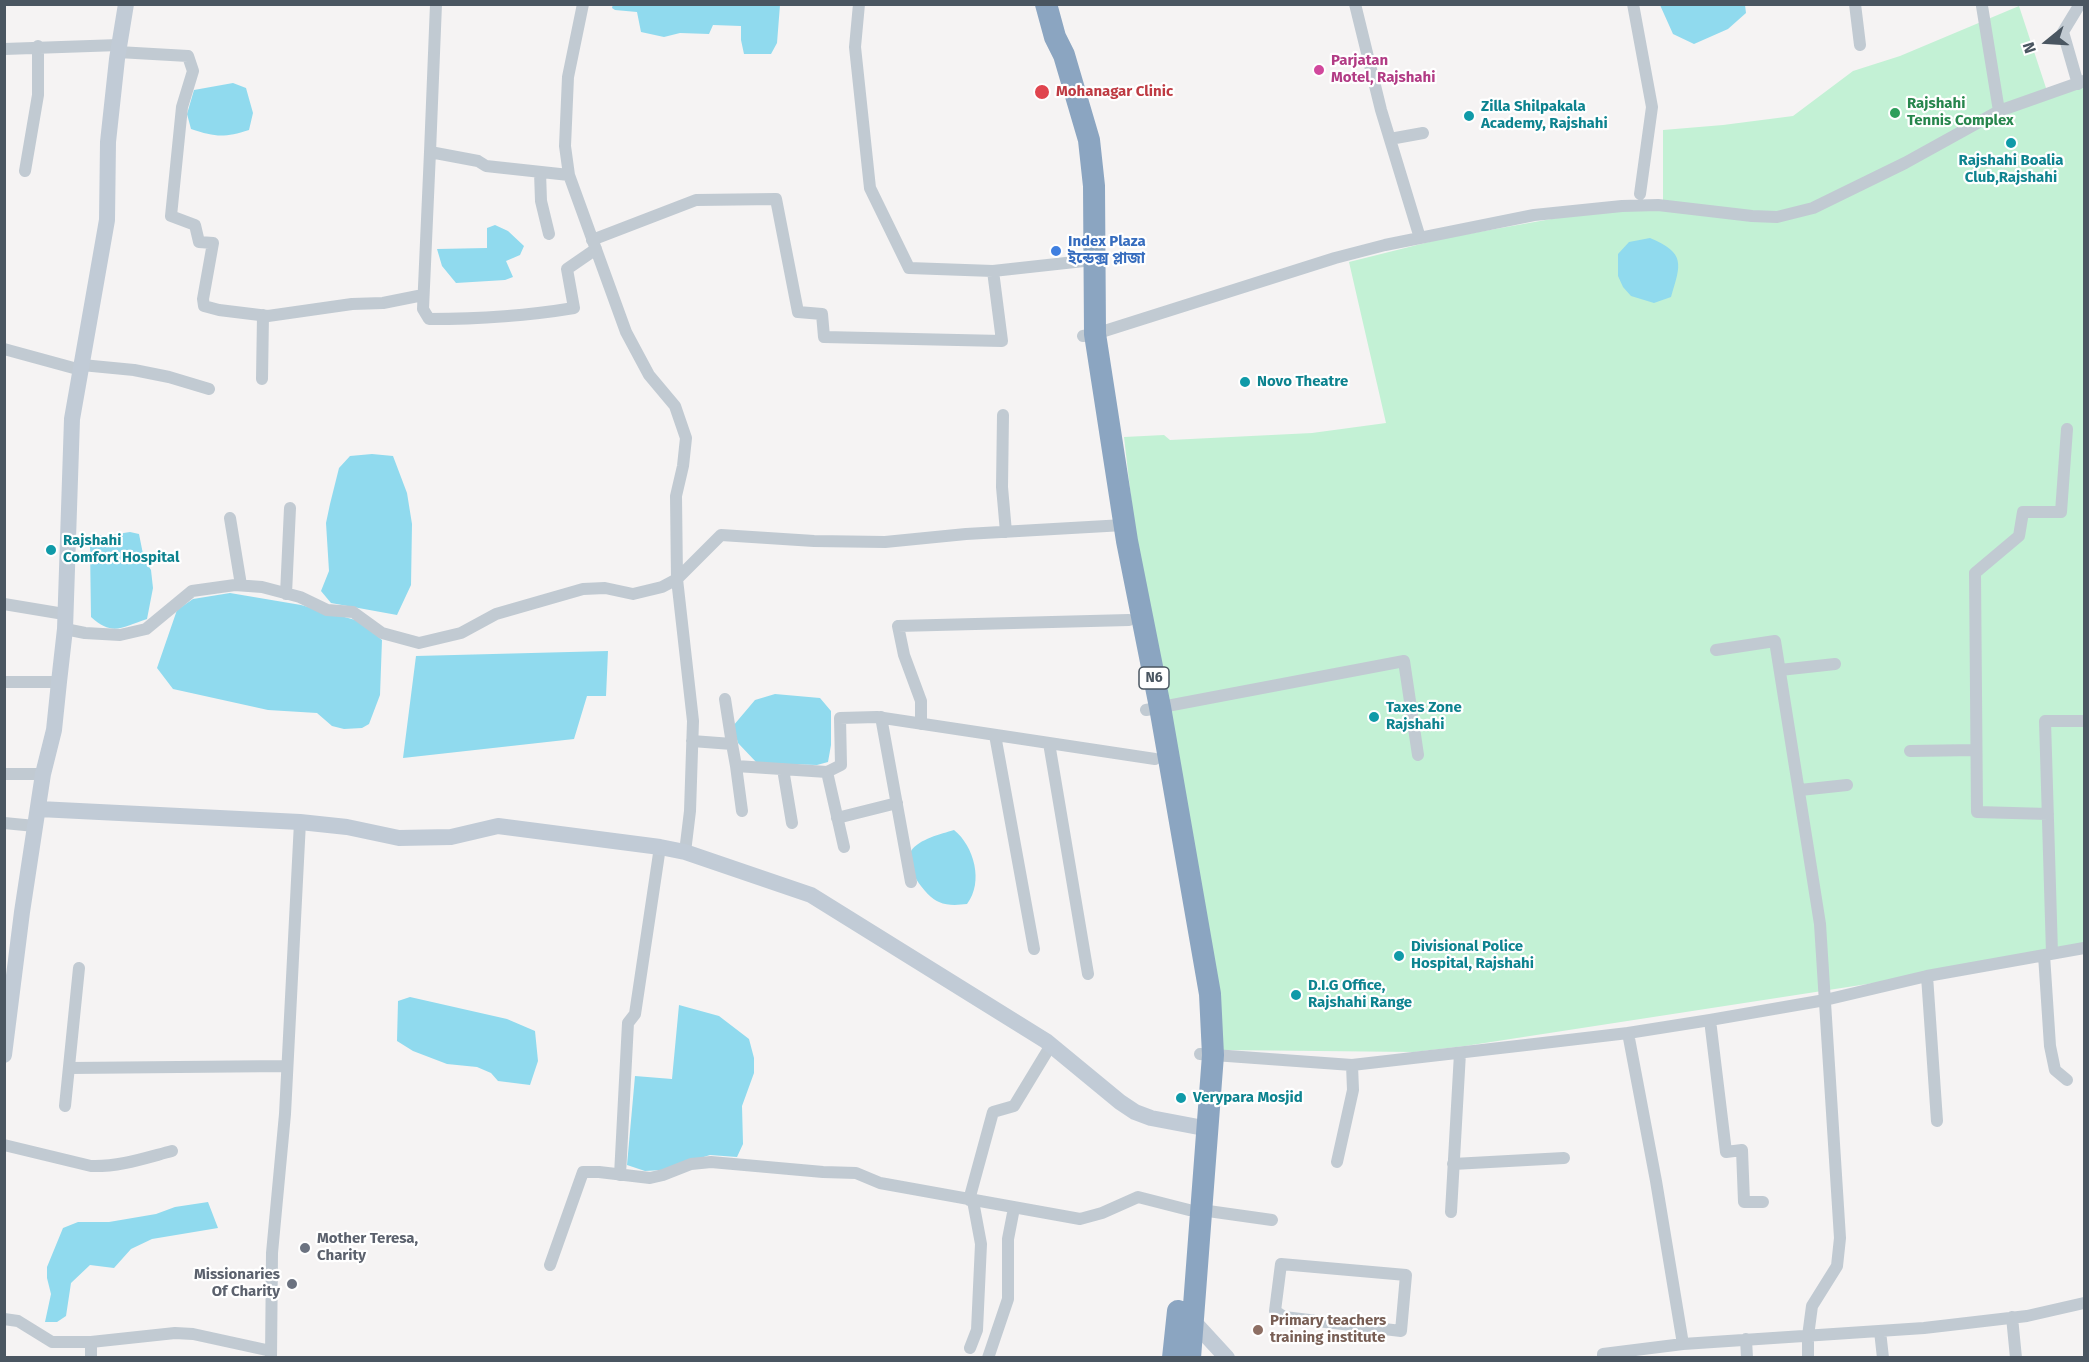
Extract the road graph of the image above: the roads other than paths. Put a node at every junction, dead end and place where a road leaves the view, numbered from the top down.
1 (126, 4) edge
2 (436, 4) edge
3 (583, 4) edge
4 (859, 4) edge
5 (1036, 4) edge
6 (1046, 4) edge
7 (1355, 4) edge
8 (1633, 4) edge
9 (1855, 4) edge
10 (2080, 4) edge
11 (1982, 6) dead end
12 (1860, 45) dead end
13 (38, 46) junction
14 (4, 49) edge
15 (118, 49) junction
16 (2081, 82) edge
17 (1999, 111) junction
18 (1423, 133) dead end
19 (1390, 139) junction
20 (430, 152) junction
21 (25, 171) dead end
22 (540, 172) junction
23 (570, 175) junction
24 (1640, 194) dead end
25 (549, 234) dead end
26 (1420, 238) junction
27 (594, 244) junction
28 (1087, 261) junction
29 (993, 271) junction
30 (423, 295) junction
31 (263, 315) junction
32 (1089, 335) junction
33 (4, 349) edge
34 (82, 368) junction
35 (262, 379) dead end
36 (209, 390) dead end
37 (1003, 415) dead end
38 (2067, 429) dead end
39 (290, 508) dead end
40 (230, 518) dead end
41 (1118, 526) junction
42 (1006, 531) junction
43 (677, 579) junction
44 (241, 585) junction
45 (286, 594) junction
46 (4, 604) edge
47 (1129, 620) junction
48 (65, 621) junction
49 (1716, 650) dead end
50 (1835, 664) dead end
51 (1780, 670) junction
52 (4, 682) edge
53 (59, 682) junction
54 (725, 699) dead end
55 (1153, 709) junction
56 (881, 717) junction
57 (2085, 721) edge
58 (921, 724) junction
59 (995, 735) junction
60 (692, 741) junction
61 (1049, 743) junction
62 (732, 744) junction
63 (1976, 750) junction
64 (1910, 751) dead end
65 (1418, 754) dead end
66 (1155, 759) junction
67 (736, 766) junction
68 (783, 769) junction
69 (827, 772) junction
70 (4, 774) edge
71 (43, 774) junction
72 (1847, 785) dead end
73 (1800, 790) junction
74 (897, 803) junction
75 (39, 809) junction
76 (742, 811) dead end
77 (2048, 814) junction
78 (837, 818) junction
79 (300, 822) junction
80 (4, 823) edge
81 (792, 823) dead end
82 (35, 826) junction
83 (660, 847) junction
84 (844, 848) dead end
85 (685, 852) junction
86 (911, 882) dead end
87 (2085, 948) edge
88 (1034, 949) dead end
89 (2048, 954) junction
90 (79, 968) dead end
91 (1089, 974) dead end
92 (1927, 976) junction
93 (1825, 1000) junction
94 (1710, 1020) junction
95 (1628, 1033) junction
96 (1051, 1045) junction
97 (1460, 1053) junction
98 (4, 1055) edge
99 (1207, 1055) junction
100 (1352, 1065) junction
101 (287, 1066) junction
102 (70, 1068) junction
103 (2067, 1080) dead end
104 (65, 1106) dead end
105 (1937, 1121) dead end
106 (1201, 1127) junction
107 (4, 1145) edge
108 (172, 1150) dead end
109 (1564, 1158) dead end
110 (1337, 1162) dead end
111 (1453, 1164) junction
112 (620, 1175) junction
113 (971, 1200) junction
114 (1763, 1202) dead end
115 (1014, 1208) junction
116 (1195, 1210) junction
117 (1450, 1212) dead end
118 (1272, 1220) dead end
119 (550, 1265) dead end
120 (2085, 1303) edge
121 (1275, 1311) joint
122 (2012, 1317) junction
123 (4, 1319) edge
124 (1880, 1332) junction
125 (1808, 1336) junction
126 (1746, 1340) junction
127 (91, 1342) junction
128 (1683, 1344) junction
129 (1184, 1346) edge
130 (970, 1348) dead end
131 (271, 1354) edge
132 (91, 1358) edge
133 (988, 1358) edge
134 (1219, 1358) edge
135 (1227, 1358) edge
136 (1603, 1358) edge
137 (1747, 1358) edge
138 (1808, 1358) edge
139 (1883, 1358) edge
140 (2016, 1358) edge

1 - 15 street
2 - 20 street
3 - 23 street
4 - 29 street
5 - 28 highway, N6
6 - 28 highway, N6
7 - 19 street
8 - 24 street
9 - 12 street
10 - 16 street
11 - 17 street
13 - 14 street
13 - 15 street
13 - 21 street
15 - 31 street
15 - 34 street
16 - 17 street
17 - 26 street
18 - 19 street
19 - 26 street
20 - 22 street
20 - 30 street
22 - 23 street
22 - 25 street
23 - 27 street
26 - 32 street
27 - 29 street
27 - 30 street
27 - 43 street
28 - 29 street
28 - 32 highway, N6
30 - 31 street
31 - 35 street
32 - 41 highway, N6
33 - 34 street
34 - 36 street
34 - 48 street
37 - 42 street
38 - 63 street
39 - 45 street
40 - 44 street
41 - 42 street
41 - 47 highway, N6
41 - 55 highway, N6
42 - 43 street
43 - 45 street
43 - 60 street
44 - 45 street
44 - 48 street
46 - 48 street
47 - 55 highway, N6
47 - 58 street
48 - 53 street
49 - 51 street
50 - 51 street
51 - 73 street
52 - 53 street
53 - 71 street
54 - 62 street
55 - 65 street
55 - 66 highway, N6
55 - 99 highway, N6
56 - 58 street
56 - 69 street
56 - 74 street
57 - 77 street
58 - 59 street
59 - 61 street
59 - 88 street
60 - 62 street
60 - 85 street
61 - 66 street
61 - 91 street
62 - 67 street
63 - 64 street
63 - 77 street
66 - 99 highway, N6
67 - 68 street
67 - 76 street
68 - 69 street
68 - 81 street
69 - 78 street
70 - 71 street
71 - 75 street
72 - 73 street
73 - 93 street
74 - 78 street
74 - 86 street
75 - 79 street
75 - 82 street
77 - 89 street
78 - 84 street
79 - 83 street
79 - 101 street
80 - 82 street
82 - 98 street
83 - 85 street
83 - 112 street
85 - 96 street
87 - 89 street
89 - 92 street
89 - 103 street
90 - 102 street
92 - 93 street
92 - 105 street
93 - 94 street
93 - 125 street
94 - 95 street
94 - 114 street
95 - 97 street
95 - 128 street
96 - 106 street
96 - 113 street
97 - 100 street
97 - 111 street
99 - 100 street
99 - 106 highway, N6
100 - 110 street
101 - 102 street
101 - 131 street
102 - 104 street
106 - 116 highway, N6
107 - 108 street
109 - 111 street
111 - 117 street
112 - 113 street
112 - 119 street
113 - 115 street
113 - 130 street
115 - 116 street
115 - 133 street
116 - 118 street
116 - 129 highway, N6
120 - 122 street
121 - 121 street
122 - 124 street
122 - 140 street
123 - 127 street
124 - 125 street
124 - 139 street
125 - 126 street
125 - 138 street
126 - 128 street
126 - 137 street
127 - 131 street
127 - 132 street
128 - 136 street
129 - 134 street
129 - 135 street

